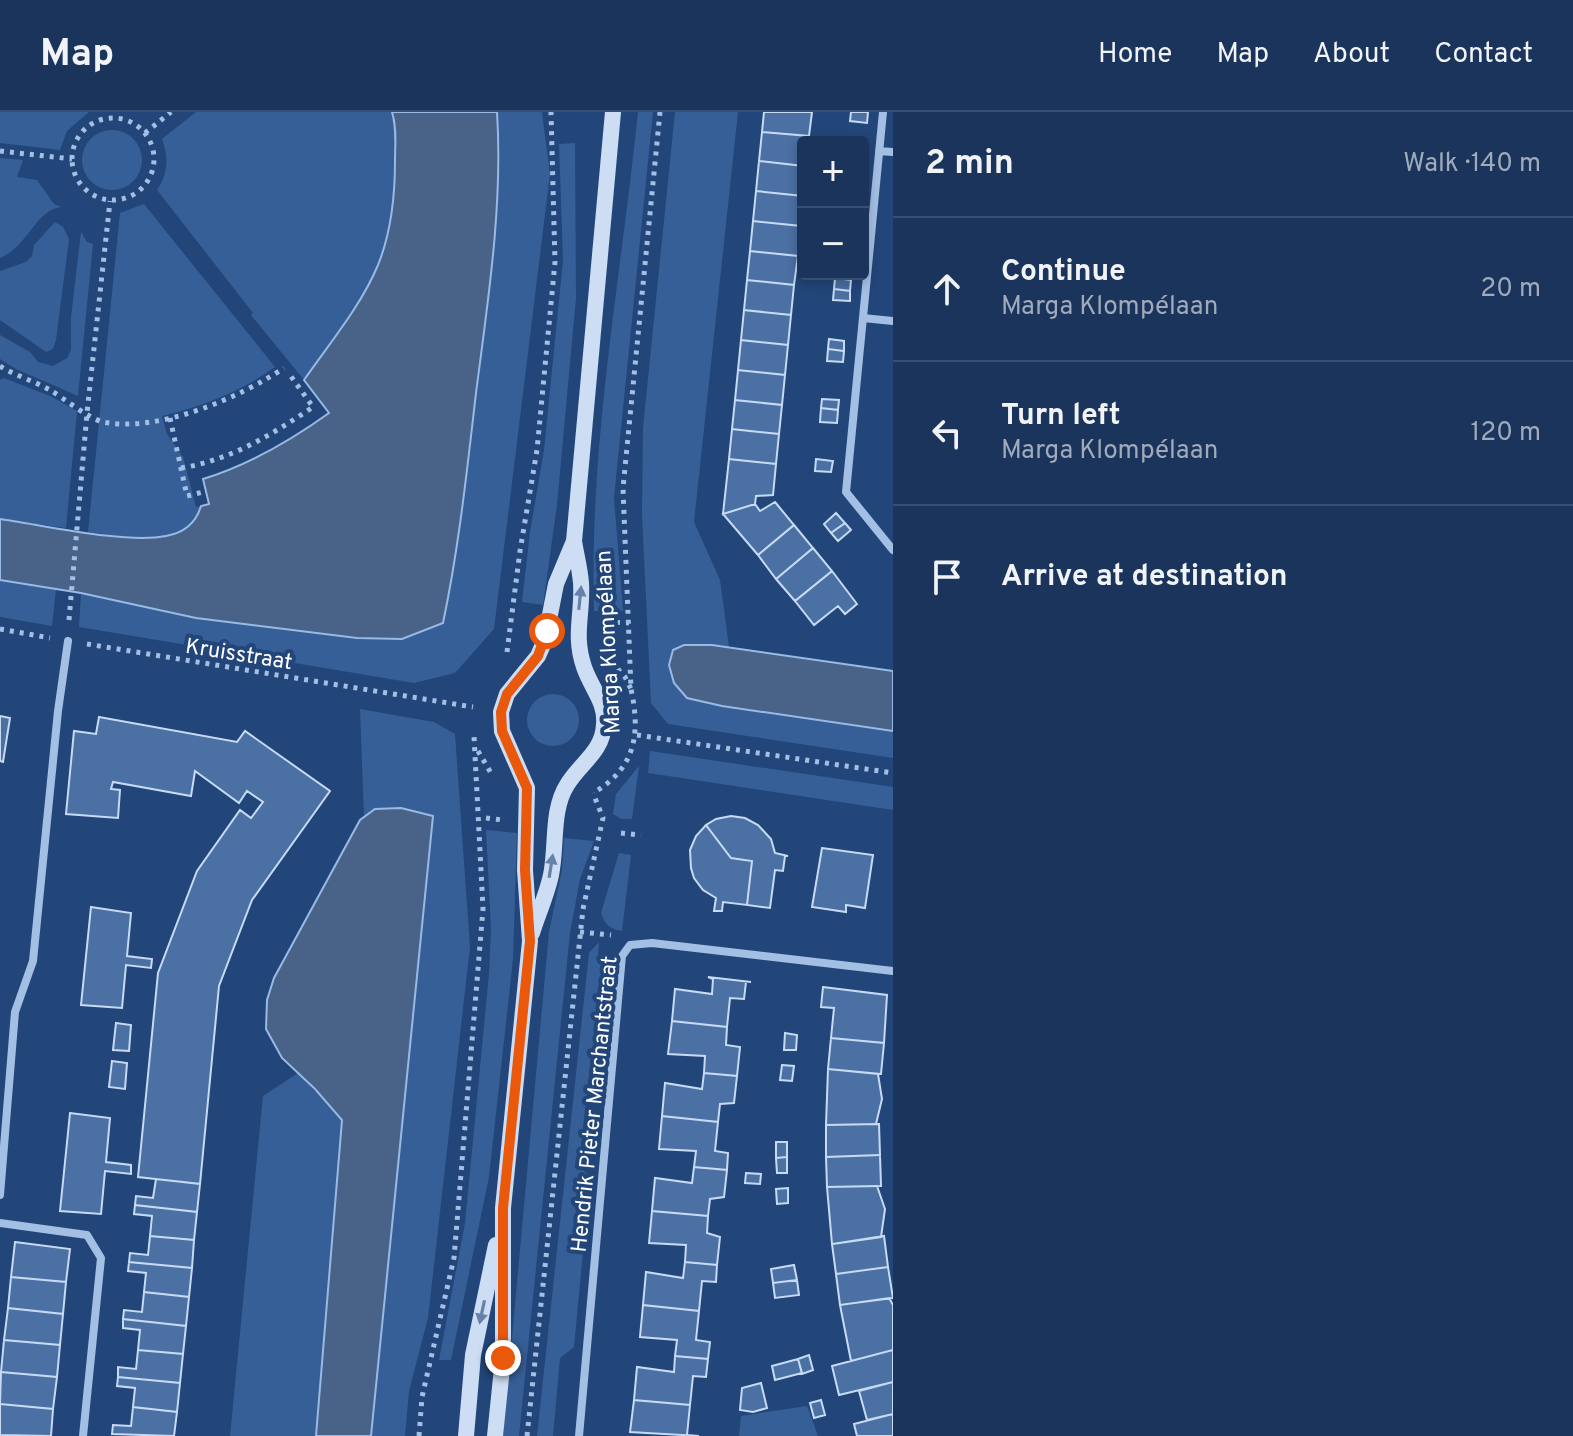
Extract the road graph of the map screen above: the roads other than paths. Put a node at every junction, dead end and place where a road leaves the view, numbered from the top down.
1 (613, 112) edge
2 (883, 112) edge
3 (879, 151) junction
4 (893, 152) edge
5 (863, 318) junction
6 (893, 321) edge
7 (574, 541) junction
8 (893, 550) edge
9 (68, 641) road end
10 (530, 941) junction
11 (893, 971) edge
12 (0, 1195) edge
13 (503, 1208) junction
14 (0, 1223) edge
15 (83, 1436) edge
16 (466, 1436) edge
17 (495, 1436) edge
18 (579, 1436) edge

1 - 7 street, Marga Klompélaan
2 - 3 street
3 - 4 street
3 - 5 street
5 - 6 street
5 - 8 street
10 -> 7 street, Marga Klompélaan
7 - 10 street, Marga Klompélaan
9 - 12 street
10 - 13 street, Marga Klompélaan
11 - 18 street, Hendrik Pieter Marchantstraat
13 -> 16 street, Marga Klompélaan
13 - 17 street, Marga Klompélaan
14 - 15 street

